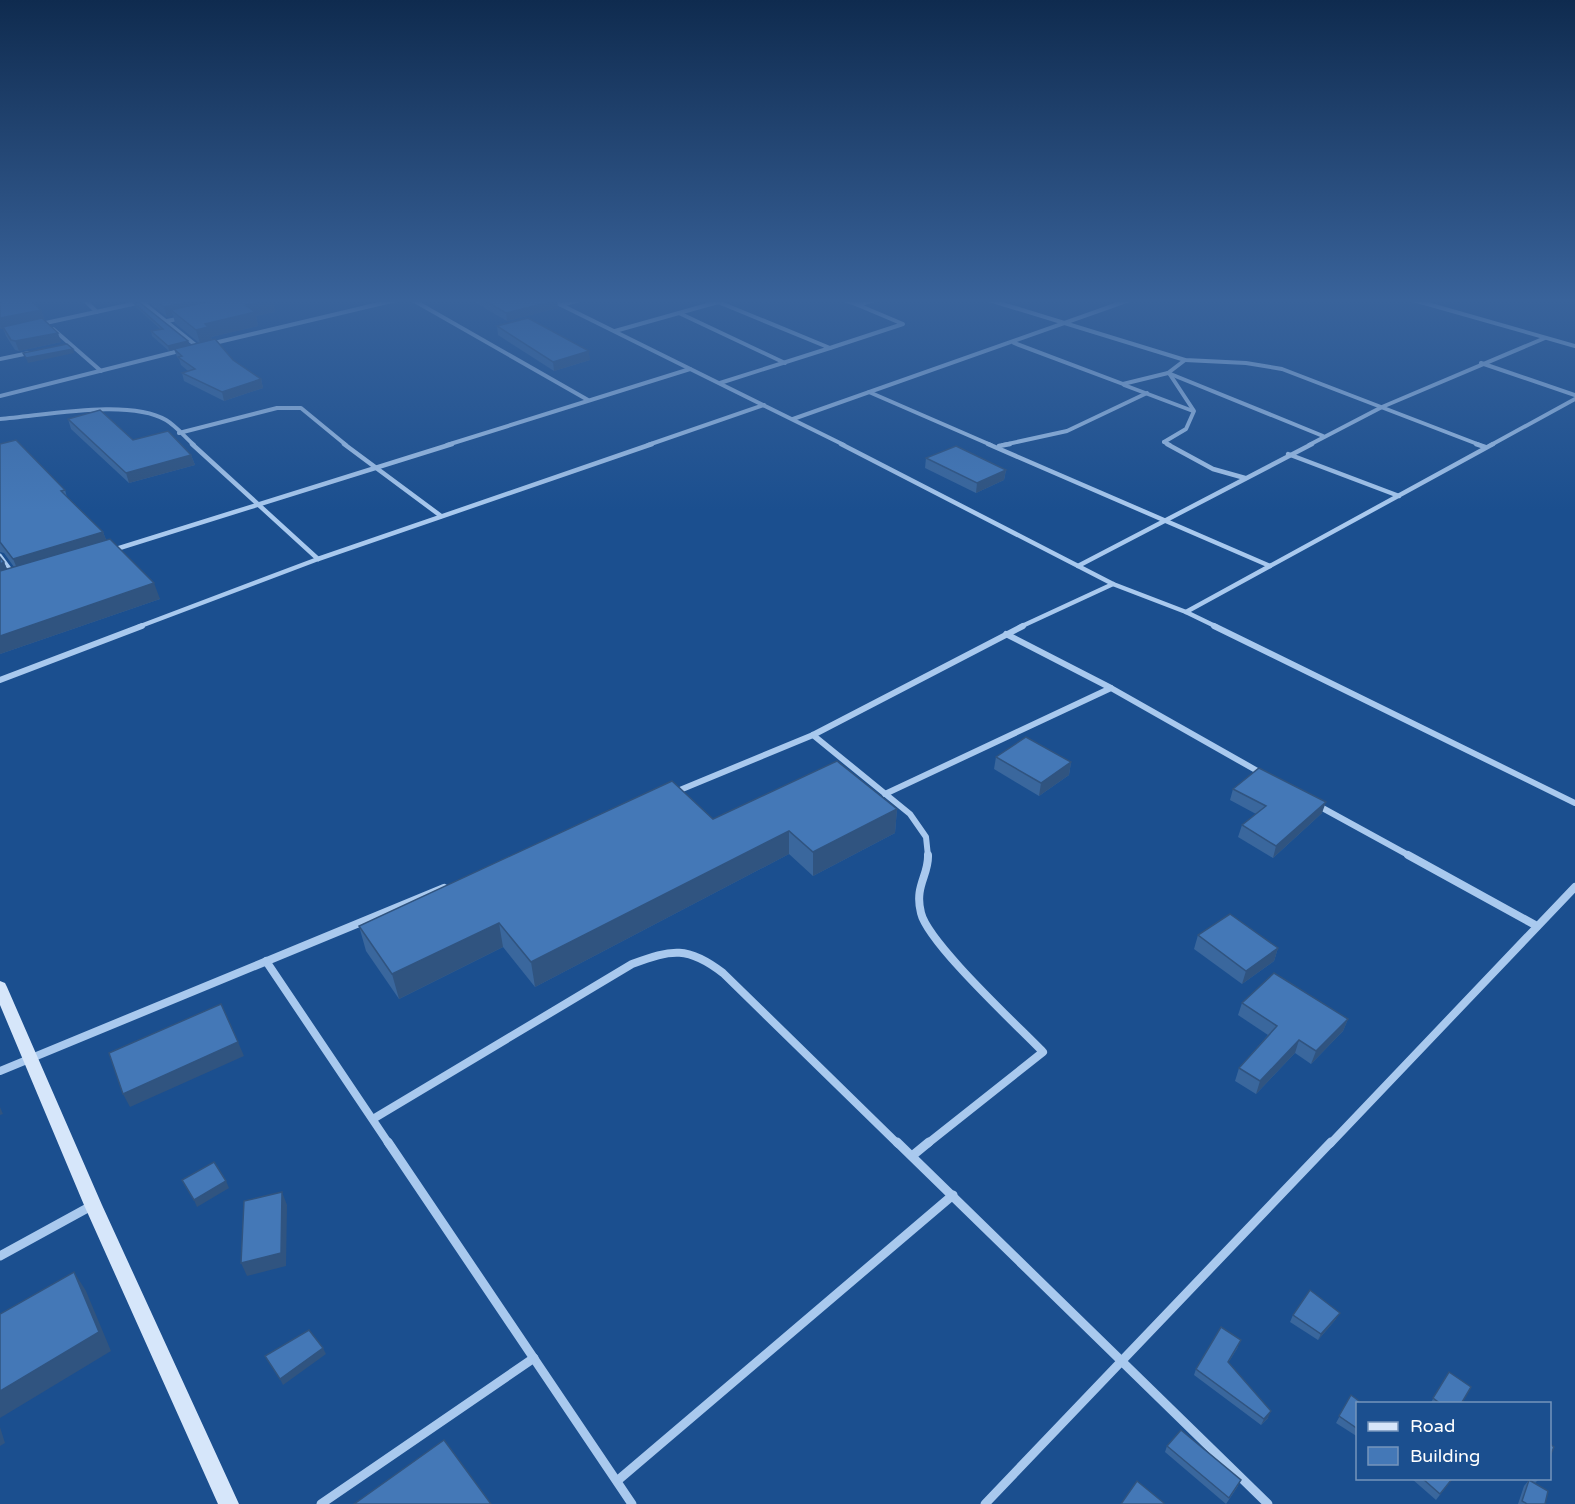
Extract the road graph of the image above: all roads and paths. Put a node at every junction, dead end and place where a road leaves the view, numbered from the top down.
1 (107, 369) edge
2 (534, 369) edge
3 (691, 369) joint
4 (765, 369) edge
5 (936, 369) edge
6 (1083, 369) edge
7 (1173, 369) edge
8 (1279, 369) edge
9 (1467, 369) edge
10 (1498, 369) edge
11 (100, 371) joint
12 (1168, 373) junction
13 (720, 383) junction
14 (1123, 384) junction
15 (869, 392) junction
16 (1147, 393) junction
17 (0, 396) edge
18 (1575, 397) edge
19 (588, 400) junction
20 (764, 405) junction
21 (1382, 406) junction
22 (1194, 411) junction
23 (0, 419) edge
24 (793, 419) junction
25 (178, 433) junction
26 (1323, 436) junction
27 (998, 447) junction
28 (1485, 447) junction
29 (1288, 454) junction
30 (375, 469) junction
31 (1245, 478) junction
32 (1399, 496) junction
33 (258, 505) junction
34 (441, 516) junction
35 (1167, 521) junction
36 (109, 551) edge
37 (0, 556) edge
38 (318, 559) junction
39 (1078, 566) junction
40 (1270, 566) junction
41 (9, 583) edge
42 (1113, 584) junction
43 (1186, 612) junction
44 (1006, 634) junction
45 (0, 680) edge
46 (1112, 688) junction
47 (813, 735) junction
48 (1272, 779) edge
49 (671, 794) edge
50 (885, 794) junction
51 (1312, 802) edge
52 (1575, 803) edge
53 (452, 884) edge
54 (1575, 887) edge
55 (1537, 926) junction
56 (266, 961) junction
57 (0, 987) edge
58 (30, 1058) junction
59 (0, 1071) edge
60 (373, 1119) junction
61 (912, 1156) junction
62 (953, 1195) junction
63 (93, 1205) junction
64 (0, 1256) edge
65 (534, 1358) junction
66 (1120, 1363) junction
67 (617, 1481) junction
68 (229, 1504) edge
69 (321, 1504) edge
70 (632, 1504) edge
71 (985, 1504) edge
72 (1268, 1504) edge

1 - 11 street
2 - 19 street
3 - 13 street
3 - 19 street
4 - 13 street
5 - 15 street
6 - 14 street
7 - 12 street
8 - 21 street
9 - 21 street
10 - 18 street
11 - 17 street
12 - 14 street
12 - 22 street
12 - 26 street
13 - 20 street
14 - 16 street
15 - 24 street
15 - 27 street
16 - 22 street
16 - 27 street
18 - 28 street
19 - 30 street
20 - 24 street
20 - 34 street
21 - 26 street
21 - 28 street
22 - 31 street
23 - 25 street
24 - 39 street
25 - 30 street
25 - 33 street
26 - 29 street
27 - 35 street
28 - 32 street
29 - 31 street
29 - 32 street
30 - 33 street
30 - 34 street
31 - 35 street
32 - 40 street
33 - 36 street
33 - 38 street
34 - 38 street
35 - 39 street
35 - 40 street
37 - 41 street
38 - 45 street
39 - 42 street
40 - 43 street
42 - 43 street
42 - 44 street
43 - 52 street
44 - 46 street
44 - 47 street
46 - 48 street
46 - 50 street
47 - 49 street
47 - 50 street
50 - 61 street
51 - 55 street
53 - 56 street
54 - 55 street
55 - 66 street
56 - 58 street
56 - 60 street
57 - 58 street
58 - 59 street
58 - 63 street
60 - 61 street
60 - 65 street
61 - 62 street
62 - 66 street
62 - 67 street
63 - 64 street
63 - 68 street
65 - 67 street
65 - 69 street
66 - 71 street
66 - 72 street
67 - 70 street

